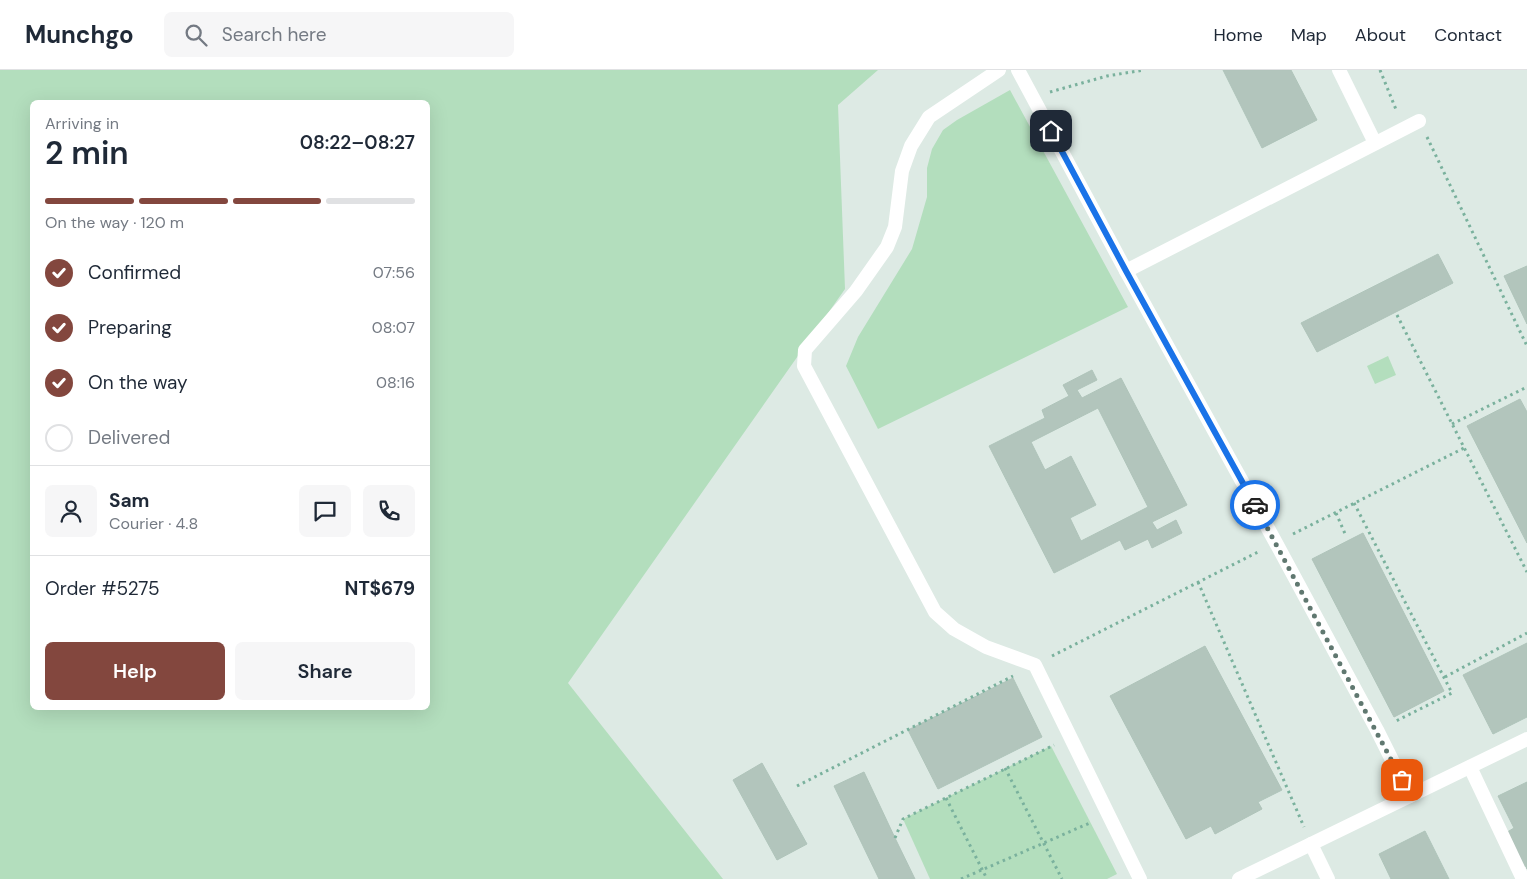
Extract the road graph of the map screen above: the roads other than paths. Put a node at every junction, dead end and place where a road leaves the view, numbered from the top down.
1 (999, 70) edge
2 (1018, 70) edge
3 (1339, 70) edge
4 (1419, 121) road end
5 (1375, 143) junction
6 (1126, 271) junction
7 (1527, 739) edge
8 (1470, 767) junction
9 (1410, 796) junction
10 (1311, 844) junction
11 (1140, 879) edge
12 (1239, 879) edge
13 (1328, 879) edge
14 (1523, 879) edge

1 - 11 lane
2 - 6 lane
3 - 5 lane
4 - 5 lane
5 - 6 lane
6 - 9 lane
7 - 8 lane
8 - 9 lane
8 - 14 lane
9 - 10 lane
10 - 12 lane
10 - 13 lane

